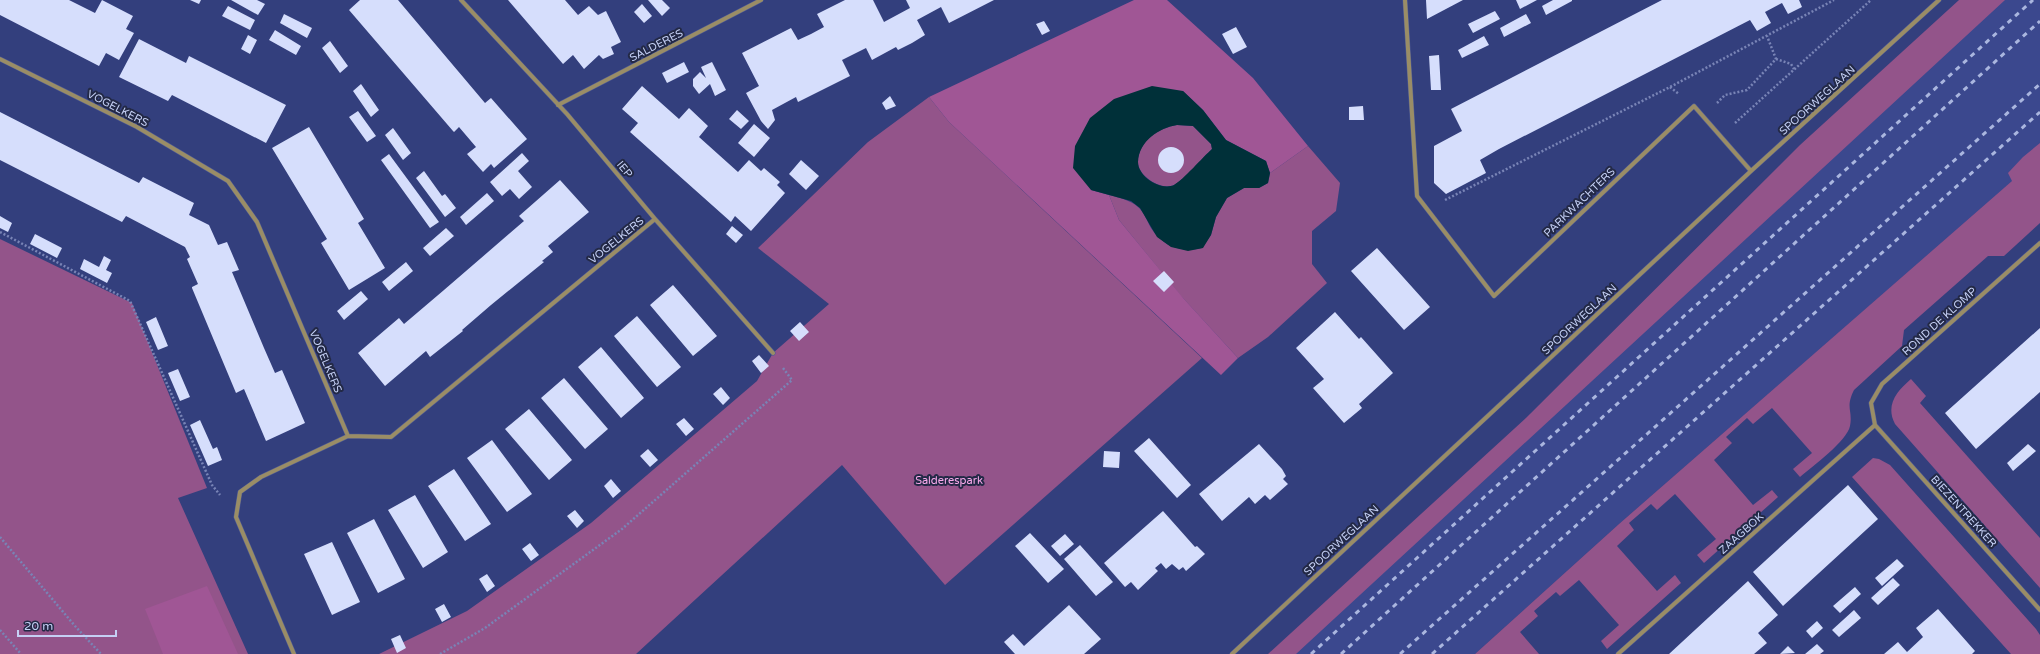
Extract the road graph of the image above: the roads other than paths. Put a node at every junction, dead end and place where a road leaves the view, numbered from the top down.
1 (461, 0) edge
2 (761, 0) edge
3 (1405, 0) edge
4 (1940, 0) edge
5 (0, 59) edge
6 (558, 105) junction
7 (1751, 171) junction
8 (655, 219) junction
9 (2040, 242) edge
10 (773, 352) road end
11 (1875, 425) junction
12 (348, 436) junction
13 (2040, 610) edge
14 (294, 654) edge
15 (1232, 654) edge
16 (1618, 654) edge

1 - 6 street, IEP
2 - 6 street, SALDERES
3 - 7 street, PARKWACHTERS
4 - 7 street, SPOORWEGLAAN
5 - 12 street, VOGELKERS
6 - 8 street, IEP
7 - 15 street, SPOORWEGLAAN
8 - 10 street, IEP
8 - 12 street, VOGELKERS
9 - 11 street, ROND DE KLOMP
11 - 13 street, BIEZENTREKKER
11 - 16 street, ZAAGBOK
12 - 14 street

